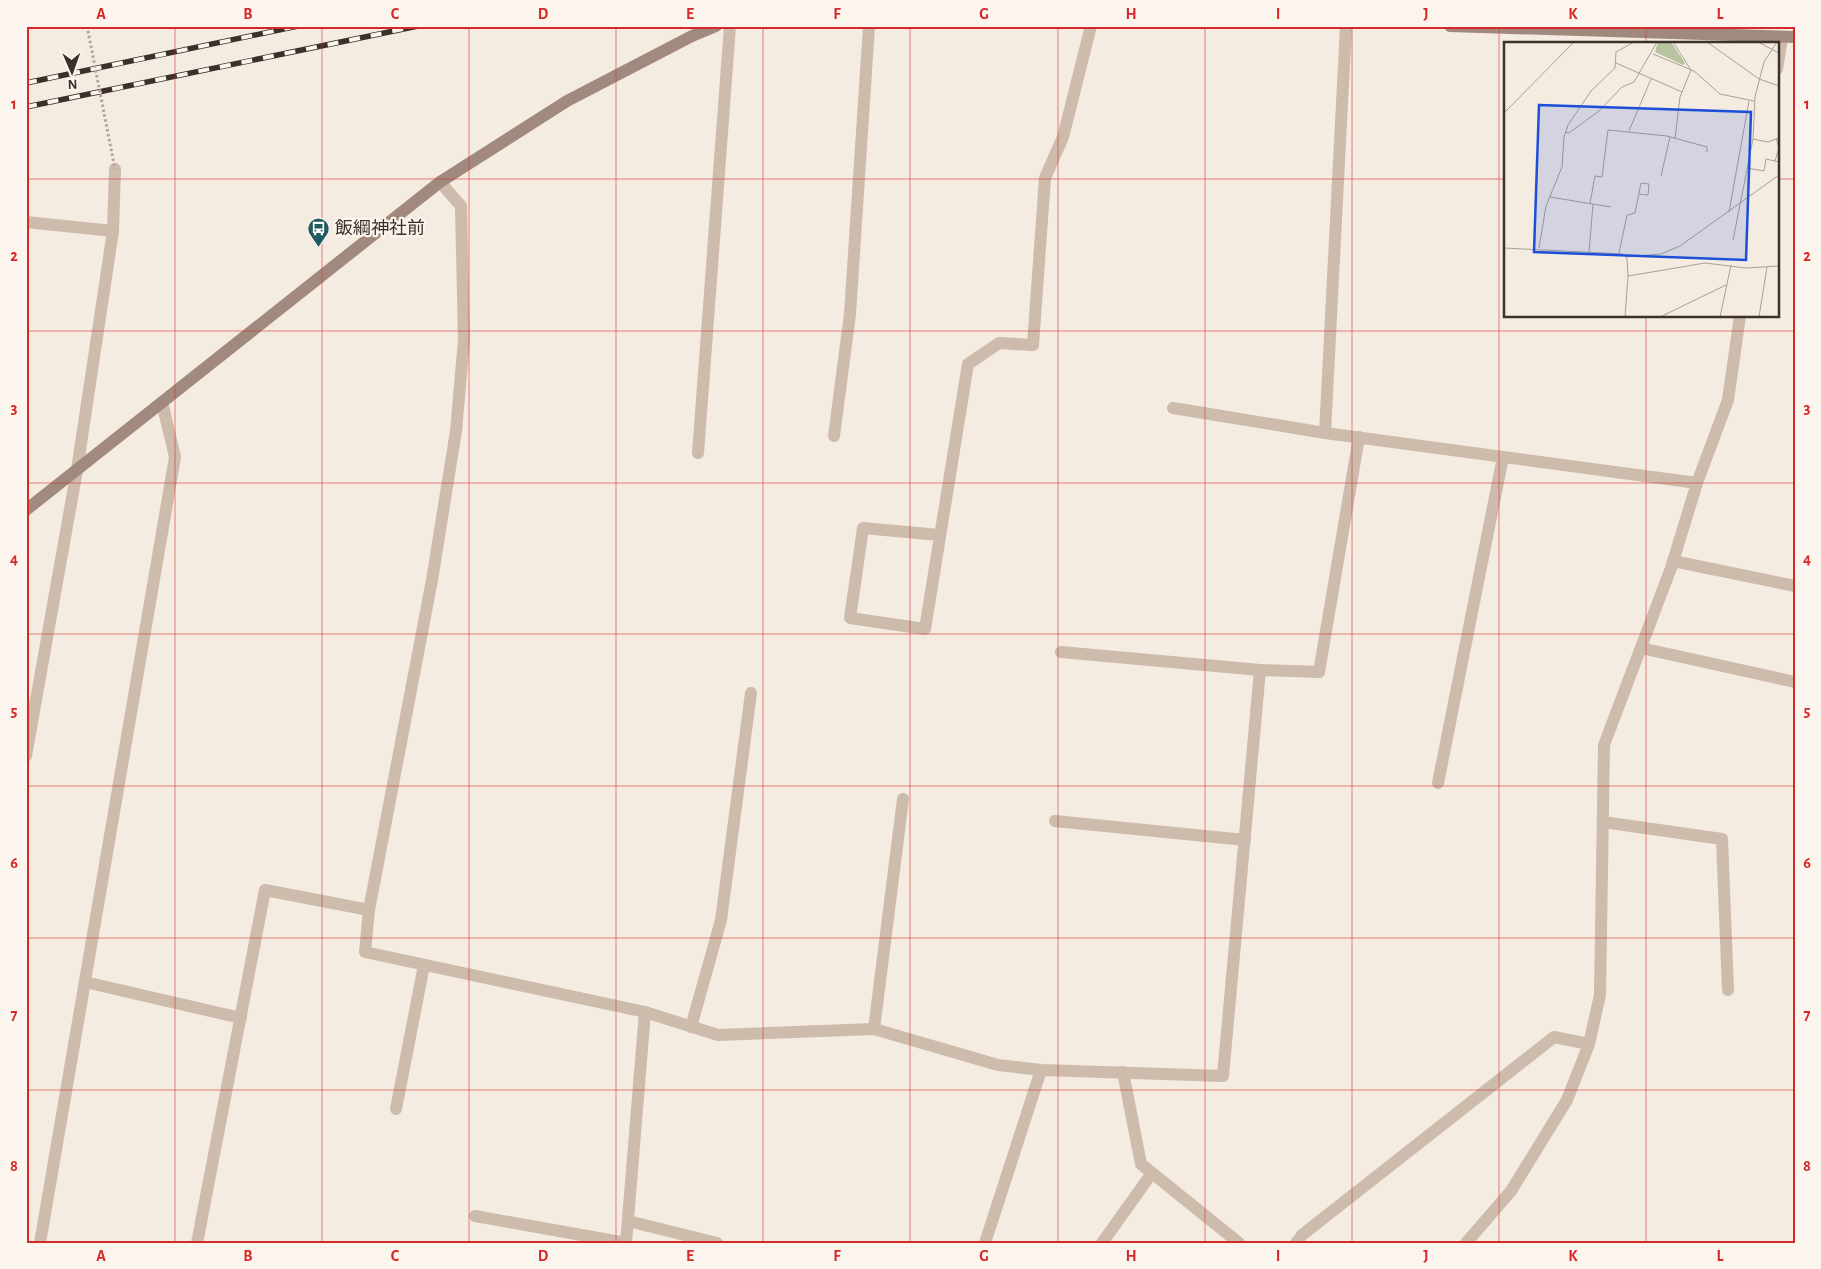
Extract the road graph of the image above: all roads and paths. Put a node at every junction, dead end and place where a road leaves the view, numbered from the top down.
1 (87, 26) edge
2 (716, 26) edge
3 (730, 26) edge
4 (869, 26) edge
5 (1091, 26) edge
6 (1346, 26) edge
7 (1450, 26) edge
8 (1788, 38) edge
9 (1778, 66) edge
10 (115, 170) joint
11 (440, 182) junction
12 (26, 222) edge
13 (113, 231) junction
14 (1740, 318) edge
15 (162, 402) junction
16 (1173, 408) dead end
17 (1326, 433) junction
18 (834, 436) dead end
19 (1359, 437) junction
20 (698, 453) dead end
21 (1503, 456) junction
22 (77, 470) junction
23 (1697, 483) junction
24 (26, 510) edge
25 (940, 535) junction
26 (1673, 561) junction
27 (1795, 586) edge
28 (1641, 648) junction
29 (1061, 652) dead end
30 (1260, 670) junction
31 (1795, 682) edge
32 (751, 693) dead end
33 (26, 756) edge
34 (1438, 783) dead end
35 (903, 799) dead end
36 (1055, 821) dead end
37 (1603, 822) junction
38 (1245, 840) junction
39 (369, 910) junction
40 (424, 964) junction
41 (85, 982) junction
42 (1728, 990) dead end
43 (645, 1012) junction
44 (241, 1018) junction
45 (691, 1027) junction
46 (874, 1029) junction
47 (1589, 1044) junction
48 (1041, 1070) junction
49 (1123, 1072) junction
50 (396, 1109) dead end
51 (1152, 1173) junction
52 (475, 1216) dead end
53 (628, 1221) junction
54 (40, 1243) edge
55 (197, 1243) edge
56 (626, 1243) edge
57 (716, 1243) edge
58 (985, 1243) edge
59 (1102, 1243) edge
60 (1239, 1243) edge
61 (1296, 1243) edge
62 (1466, 1243) edge

1 - 10 path, bridge
2 - 11 street
3 - 20 street
4 - 18 street
5 - 25 street
6 - 17 street
7 - 8 street
8 - 9 street
10 - 13 street
11 - 15 street
11 - 39 street
12 - 13 street
13 - 22 street
14 - 23 street
15 - 22 street
15 - 41 street
16 - 17 street
17 - 19 street
19 - 21 street
19 - 30 street
21 - 23 street
21 - 34 street
22 - 24 street
22 - 33 street
23 - 26 street
25 - 25 street
26 - 27 street
26 - 28 street
28 - 31 street
28 - 37 street
29 - 30 street
30 - 38 street
32 - 45 street
35 - 46 street
36 - 38 street
37 - 42 street
37 - 47 street
38 - 49 street
39 - 40 street
39 - 44 street
40 - 43 street
40 - 50 street
41 - 44 street
41 - 54 street
43 - 45 street
43 - 53 street
44 - 55 street
45 - 46 street
46 - 48 street
47 - 61 street
47 - 62 street
48 - 49 street
48 - 58 street
49 - 51 street
51 - 59 street
51 - 60 street
52 - 56 street
53 - 56 street
53 - 57 street

